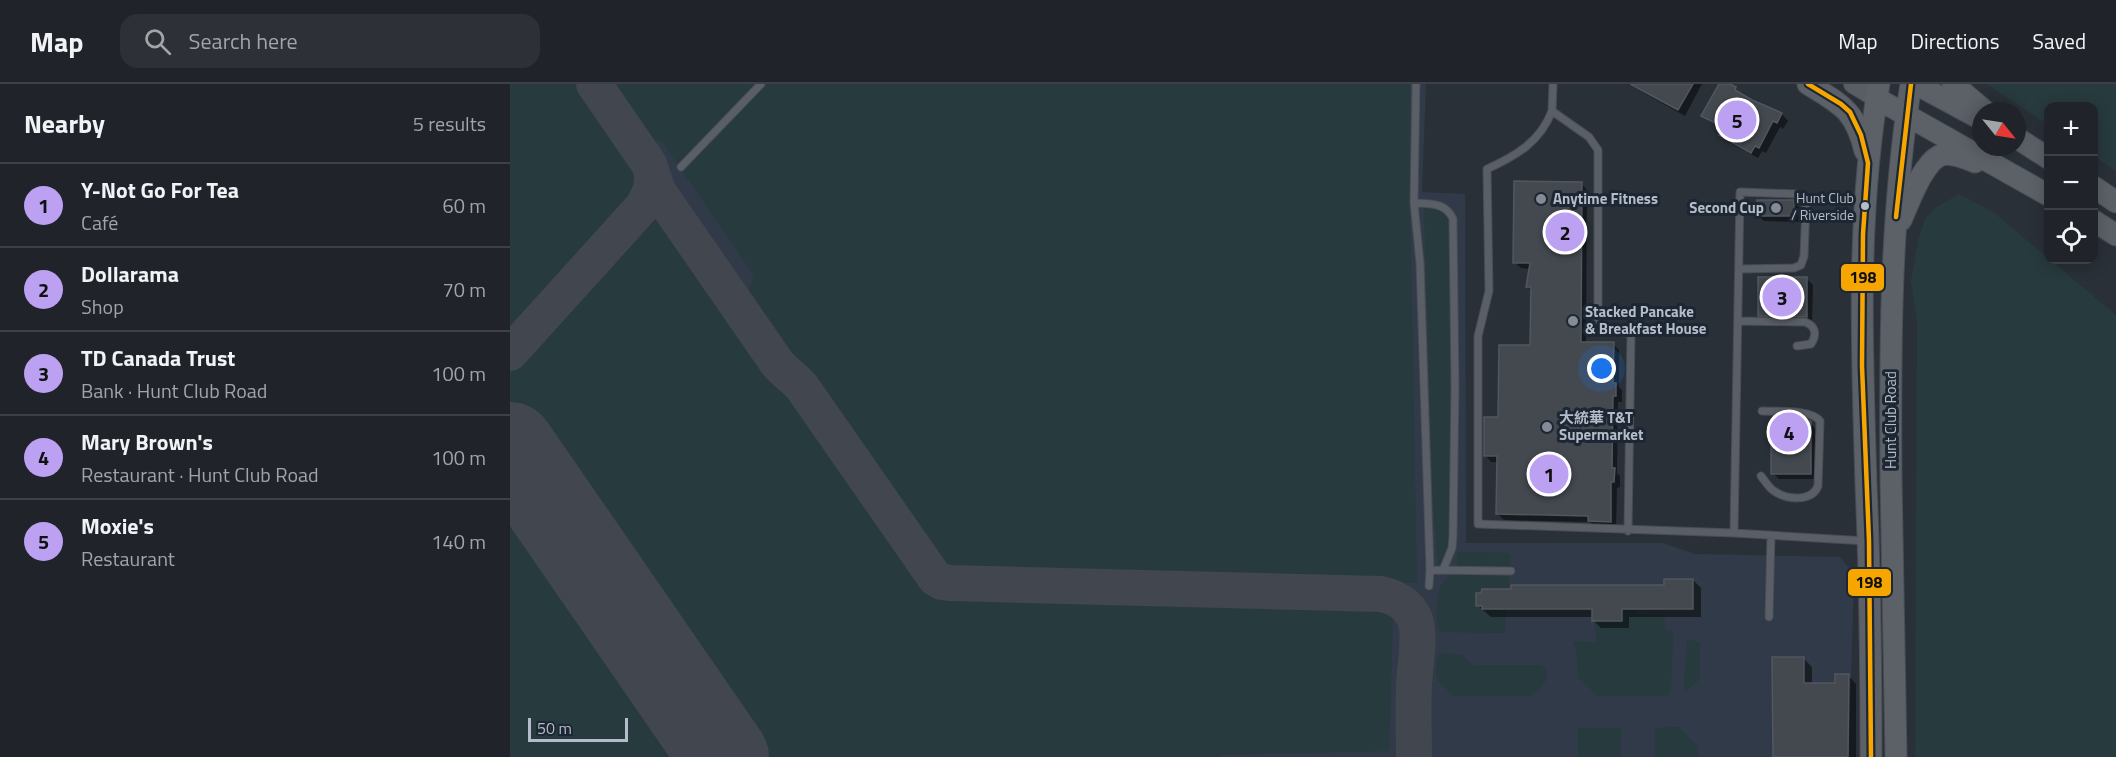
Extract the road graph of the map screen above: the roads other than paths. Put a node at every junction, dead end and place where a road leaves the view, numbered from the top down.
1 (761, 84) edge
2 (1416, 84) edge
3 (1553, 84) edge
4 (1808, 84) edge
5 (1853, 84) edge
6 (1911, 84) edge
7 (1916, 84) edge
8 (1953, 84) edge
9 (1878, 91) edge
10 (1974, 102) edge
11 (1552, 111) junction
12 (1906, 114) junction
13 (1972, 114) edge
14 (2026, 143) edge
15 (2046, 156) edge
16 (1868, 163) junction
17 (681, 167) dead end
18 (2013, 176) junction
19 (2098, 190) edge
20 (2044, 192) edge
21 (2116, 202) edge
22 (1414, 203) junction
23 (2098, 224) edge
24 (1895, 231) junction
25 (2116, 235) edge
26 (1738, 269) junction
27 (1738, 321) junction
28 (1797, 346) dead end
29 (1762, 411) dead end
30 (1761, 476) dead end
31 (1628, 531) junction
32 (1734, 533) junction
33 (1771, 535) junction
34 (1892, 539) junction
35 (1869, 541) junction
36 (1430, 570) junction
37 (1443, 570) junction
38 (1511, 571) dead end
39 (1429, 586) dead end
40 (1769, 616) dead end
41 (1871, 757) edge
42 (1896, 757) edge

1 - 17 lane
2 - 22 lane
3 - 11 lane
4 - 16 main road
5 - 9 main road
6 - 12 main road, Hunt Club Road
7 - 13 main road
8 - 10 main road
9 - 12 main road
9 - 16 main road, Hunt Club Road
11 - 31 lane
11 - 31 lane
12 - 18 main road
12 - 24 main road, Hunt Club Road
14 - 15 main road
16 - 35 main road, Hunt Club Road
18 - 20 main road
18 - 24 main road
19 - 21 main road
22 - 36 lane
22 - 37 lane
23 - 25 main road
24 - 34 main road, Hunt Club Road
26 - 26 lane
26 - 27 lane
27 - 28 lane
27 - 32 lane
29 - 30 lane
31 - 32 lane
32 - 33 lane
33 - 35 lane
33 - 40 lane
34 - 35 main road
34 - 42 main road, Hunt Club Road
35 - 41 main road, Hunt Club Road
36 - 37 lane
36 - 39 lane
37 - 38 lane

